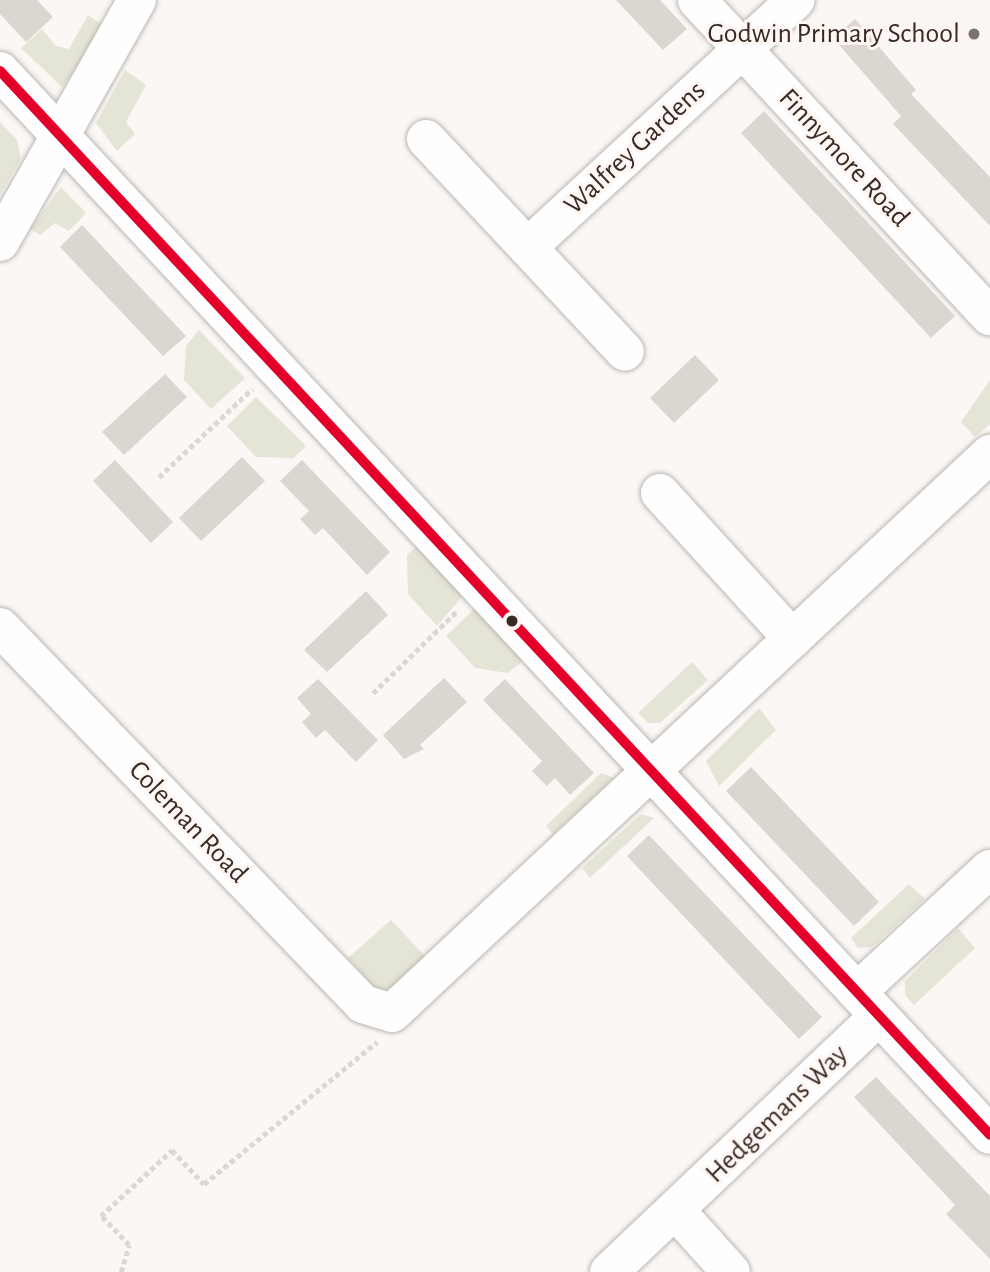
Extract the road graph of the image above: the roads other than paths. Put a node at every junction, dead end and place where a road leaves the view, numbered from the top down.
1 (137, 0) edge
2 (697, 0) edge
3 (796, 0) edge
4 (743, 49) junction
5 (0, 71) edge
6 (59, 138) junction
7 (426, 139) dead end
8 (0, 242) edge
9 (528, 247) junction
10 (990, 316) edge
11 (625, 352) dead end
12 (990, 454) edge
13 (660, 493) dead end
14 (0, 627) edge
15 (793, 639) junction
16 (654, 774) junction
17 (990, 869) edge
18 (868, 1004) junction
19 (990, 1135) edge
20 (676, 1212) junction
21 (609, 1272) edge
22 (732, 1272) edge

1 - 6 street
2 - 4 street, Finnymore Road
3 - 4 street, Walfrey Gardens
4 - 9 street, Walfrey Gardens
4 - 10 street, Finnymore Road
5 - 6 street
6 - 8 street
6 - 16 street
7 - 9 street
9 - 11 street
12 - 15 street
13 - 15 street
14 - 16 street, Coleman Road
15 - 16 street
16 - 18 street
17 - 18 street, Hedgemans Way
18 - 19 street
18 - 20 street, Hedgemans Way
20 - 21 street, Hedgemans Way
20 - 22 street

